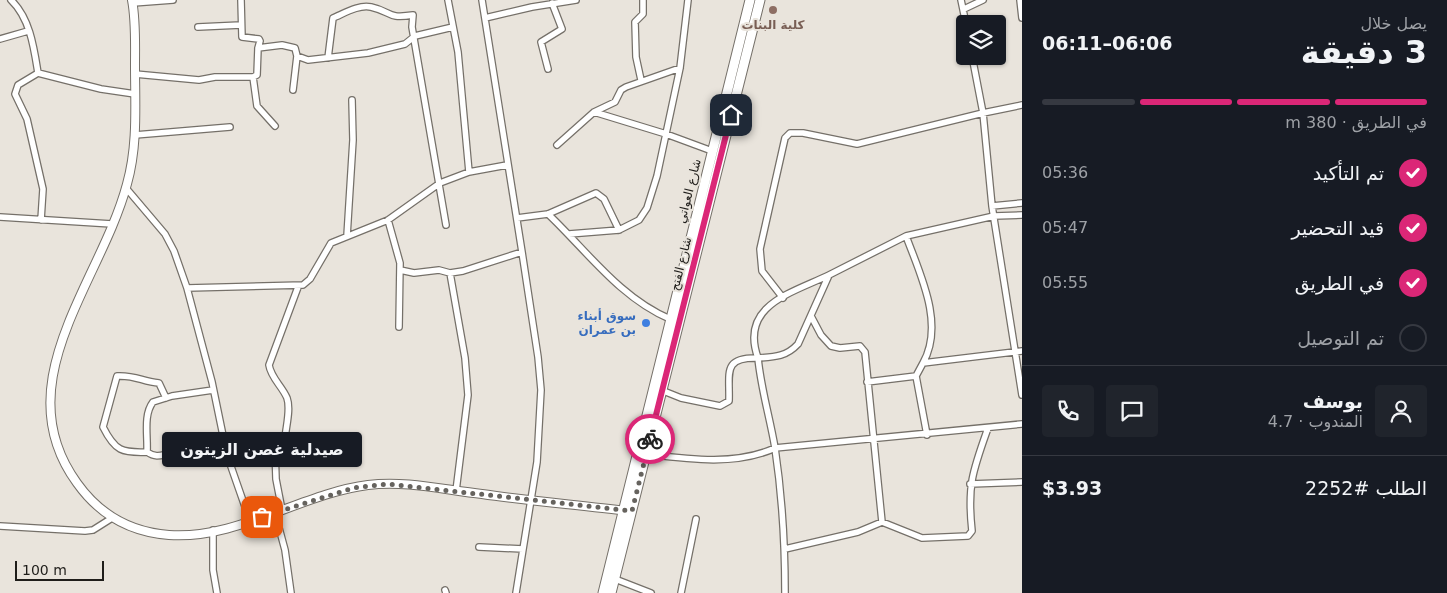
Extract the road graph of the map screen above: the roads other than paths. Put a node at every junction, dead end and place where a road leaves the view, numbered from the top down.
1 (11, 0) edge
2 (173, 0) edge
3 (241, 0) edge
4 (448, 0) edge
5 (482, 0) edge
6 (576, 0) edge
7 (643, 0) edge
8 (688, 0) edge
9 (750, 0) edge
10 (760, 0) edge
11 (961, 0) edge
12 (983, 0) edge
13 (1020, 0) edge
14 (133, 1) edge
15 (552, 3) junction
16 (964, 9) junction
17 (965, 15) edge
18 (1022, 16) edge
19 (485, 18) junction
20 (241, 25) junction
21 (453, 26) junction
22 (198, 27) dead end
23 (28, 31) junction
24 (415, 36) junction
25 (0, 39) edge
26 (258, 48) junction
27 (296, 56) junction
28 (328, 58) junction
29 (735, 58) junction
30 (745, 60) junction
31 (974, 65) edge
32 (680, 68) junction
33 (548, 69) dead end
34 (38, 73) junction
35 (135, 74) junction
36 (253, 78) junction
37 (641, 80) junction
38 (293, 90) dead end
39 (135, 94) junction
40 (352, 100) dead end
41 (1022, 105) edge
42 (594, 112) junction
43 (983, 113) junction
44 (230, 126) dead end
45 (275, 126) dead end
46 (666, 134) junction
47 (136, 135) junction
48 (557, 145) dead end
49 (712, 152) junction
50 (507, 165) junction
51 (470, 172) junction
52 (440, 183) junction
53 (126, 188) junction
54 (1022, 203) edge
55 (992, 206) junction
56 (548, 214) junction
57 (1022, 215) edge
58 (994, 216) junction
59 (0, 217) edge
60 (517, 218) junction
61 (41, 220) junction
62 (388, 220) junction
63 (112, 224) junction
64 (446, 225) dead end
65 (619, 230) junction
66 (569, 234) junction
67 (348, 236) junction
68 (906, 236) junction
69 (522, 252) junction
70 (400, 270) junction
71 (450, 273) junction
72 (829, 276) junction
73 (298, 287) junction
74 (187, 288) junction
75 (782, 298) junction
76 (811, 316) junction
77 (670, 319) junction
78 (398, 327) dead end
79 (1019, 351) edge
80 (758, 358) junction
81 (923, 363) junction
82 (916, 376) junction
83 (867, 382) junction
84 (658, 389) junction
85 (213, 390) junction
86 (1022, 395) edge
87 (166, 398) junction
88 (1022, 424) edge
89 (988, 428) junction
90 (927, 435) junction
91 (875, 439) junction
92 (775, 448) junction
93 (147, 452) junction
94 (646, 454) junction
95 (227, 455) junction
96 (1022, 482) edge
97 (970, 484) junction
98 (456, 491) junction
99 (531, 501) junction
100 (278, 511) junction
101 (628, 511) junction
102 (112, 518) junction
103 (696, 519) dead end
104 (250, 521) junction
105 (882, 522) junction
106 (0, 526) edge
107 (213, 530) junction
108 (479, 547) dead end
109 (523, 549) junction
110 (785, 549) junction
111 (615, 579) junction
112 (217, 593) edge
113 (291, 593) edge
114 (516, 593) edge
115 (602, 593) edge
116 (611, 593) edge
117 (651, 593) edge
118 (681, 593) edge
119 (785, 593) edge

1 - 23 street
2 - 14 street
3 - 20 street
4 - 21 street
5 - 19 street
6 - 15 street
7 - 37 street
8 - 32 street
9 - 29 main road, شارع العواتي
10 - 30 main road, شارع الفتح
11 - 16 street
12 - 16 street
13 - 18 street
14 - 35 street
15 - 19 street
15 - 33 street
16 - 17 street
19 - 50 street
20 - 22 street
20 - 26 street
21 - 24 street
21 - 51 street
23 - 25 street
23 - 34 street
24 - 28 street
24 - 28 street
24 - 52 street
26 - 27 street
26 - 36 street
27 - 28 street
27 - 38 street
29 - 30 main road
29 - 49 main road, شارع العواتي
30 - 84 main road, شارع الفتح
31 - 43 street
32 - 37 street
32 - 46 street
34 - 39 street
34 - 61 street
35 - 36 street
35 - 39 street
36 - 45 street
37 - 42 street
39 - 47 street
40 - 67 street
41 - 43 street
42 - 46 street
42 - 48 street
43 - 55 street
43 - 75 street
44 - 47 street
46 - 49 street
46 - 65 street
47 - 53 street
49 - 77 main road, شارع العواتي
50 - 51 street
50 - 60 street
51 - 52 street
52 - 62 street
52 - 64 street
53 - 63 street
53 - 74 street
54 - 55 street
55 - 58 street
56 - 60 street
56 - 65 street
56 - 66 street
57 - 58 street
58 - 68 street
58 - 79 street
59 - 61 street
60 - 69 street
61 - 63 street
62 - 67 street
62 - 70 street
63 - 102 street
65 - 66 street
66 - 77 street
67 - 73 street
68 - 72 street
68 - 81 street
69 - 71 street
69 - 99 street
70 - 71 street
70 - 78 street
71 - 98 street
72 - 75 street
72 - 76 street
73 - 74 street
73 - 100 street
74 - 85 street
75 - 80 street
76 - 80 street
76 - 83 street
77 - 84 main road, شارع العواتي
79 - 81 street
79 - 86 street
80 - 84 street
80 - 92 street
81 - 82 street
82 - 83 street
82 - 90 street
83 - 91 street
84 - 94 main road, شارع الفتح
84 - 101 main road, شارع العواتي
85 - 87 street
85 - 95 street
87 - 93 street
87 - 93 street
88 - 89 street
89 - 90 street
89 - 97 street
90 - 91 street
91 - 92 street
91 - 105 street
92 - 94 street
92 - 110 street
93 - 95 street
94 - 101 main road, شارع الفتح
95 - 104 street
96 - 97 street
97 - 105 street
98 - 99 street
98 - 100 street
99 - 101 street
99 - 109 street
100 - 104 street
100 - 113 street
101 - 111 main road, شارع الفتح
101 - 115 main road, شارع العواتي
102 - 106 street
102 - 107 street
103 - 118 street
104 - 107 street
105 - 110 street
107 - 112 street
108 - 109 street
109 - 114 street
110 - 119 street
111 - 116 main road, شارع الفتح
111 - 117 street

